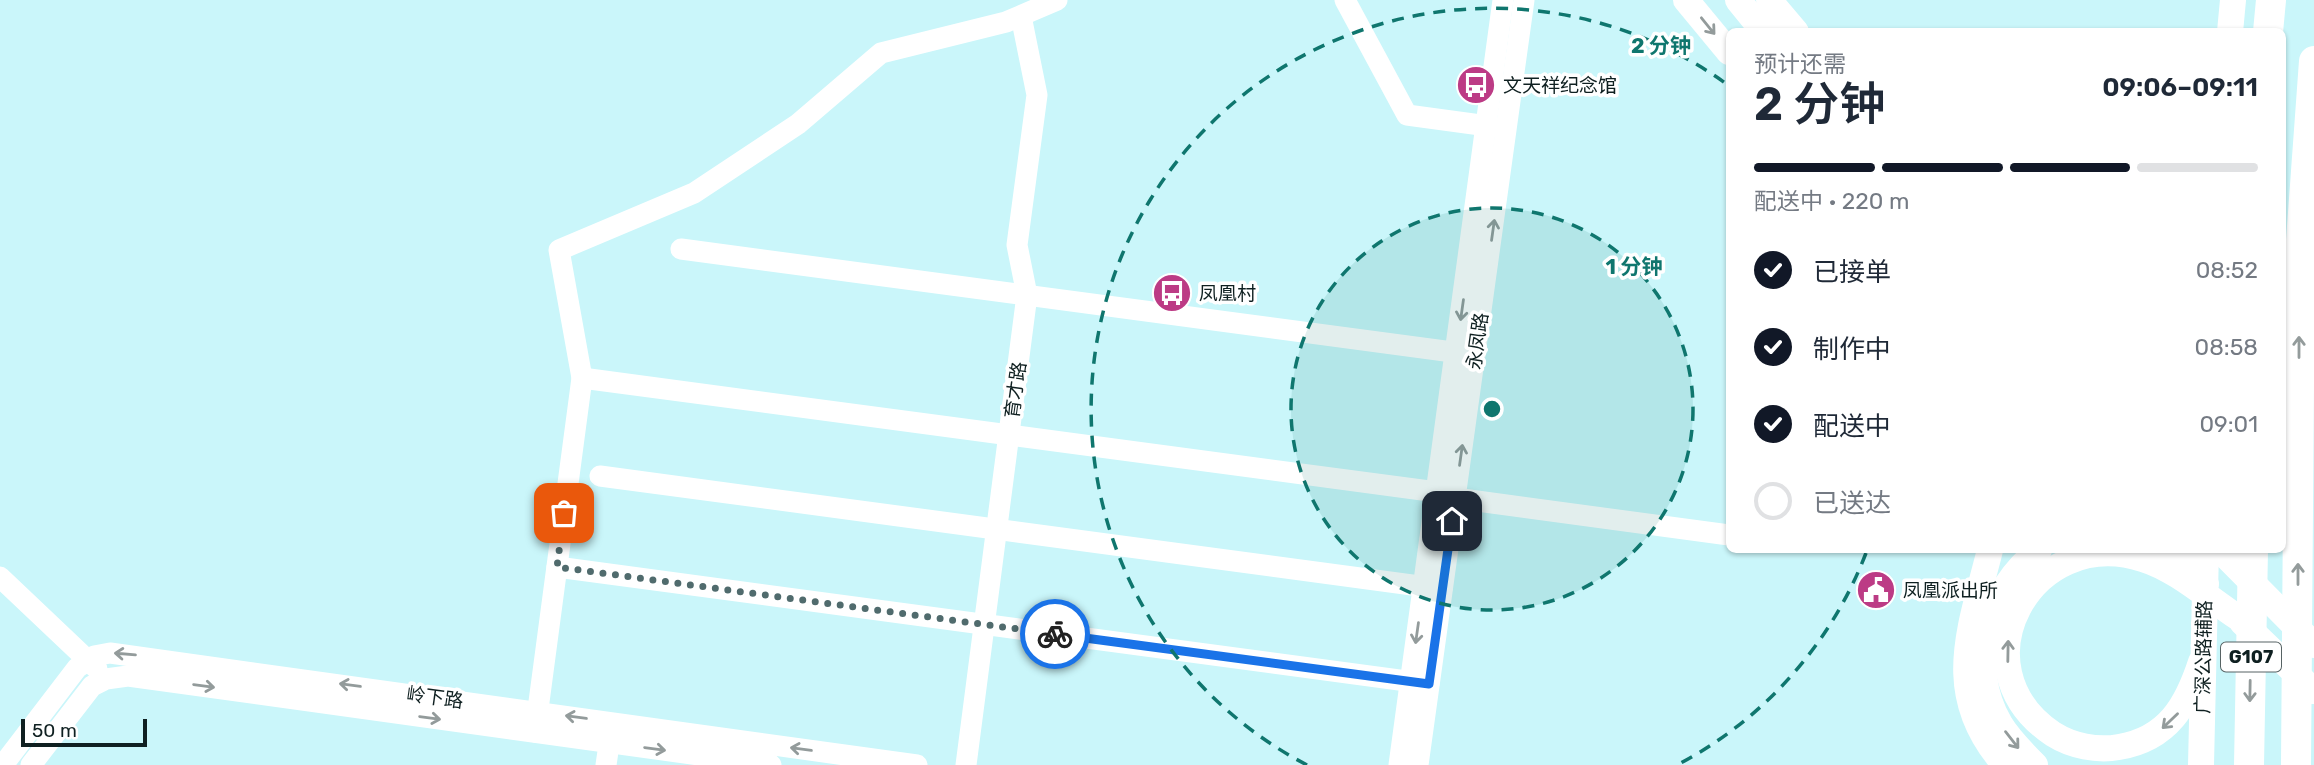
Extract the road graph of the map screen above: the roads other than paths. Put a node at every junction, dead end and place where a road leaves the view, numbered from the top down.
1 (1056, 0) edge
2 (1345, 0) edge
3 (1503, 0) edge
4 (1524, 0) edge
5 (1686, 0) edge
6 (1738, 0) edge
7 (1769, 0) edge
8 (2233, 0) edge
9 (2271, 0) edge
10 (1021, 16) junction
11 (1761, 28) edge
12 (1793, 28) edge
13 (2230, 28) edge
14 (2268, 28) edge
15 (1726, 48) edge
16 (2314, 61) edge
17 (1488, 126) junction
18 (681, 249) dead end
19 (1027, 295) junction
20 (1466, 354) junction
21 (582, 378) junction
22 (1009, 435) junction
23 (600, 476) dead end
24 (1446, 495) junction
25 (996, 529) junction
26 (1726, 535) edge
27 (1989, 553) edge
28 (2035, 553) edge
29 (2176, 553) edge
30 (2204, 553) edge
31 (2209, 553) edge
32 (2223, 553) edge
33 (2253, 553) edge
34 (557, 567) junction
35 (0, 577) edge
36 (2248, 579) junction
37 (1433, 588) junction
38 (2237, 618) junction
39 (984, 624) junction
40 (2314, 645) edge
41 (88, 659) junction
42 (2202, 662) junction
43 (106, 678) junction
44 (1420, 682) junction
45 (2314, 691) edge
46 (536, 722) junction
47 (611, 732) junction
48 (1409, 761) edge
49 (4, 765) edge
50 (31, 765) edge
51 (606, 765) edge
52 (771, 765) edge
53 (917, 765) edge
54 (966, 765) edge
55 (2005, 765) edge
56 (2035, 765) edge
57 (2201, 765) edge
58 (2249, 765) edge
59 (2296, 765) edge

1 - 10 street
2 - 17 street
3 - 17 street, 永凤路
20 -> 4 street, 永凤路
5 -> 15 main road
6 - 11 main road
7 - 12 main road
8 - 13 main road
9 - 14 highway
10 - 19 street, 育才路
10 - 21 street
59 -> 16 highway, G107
17 -> 20 street, 永凤路
18 - 19 street
19 - 20 street
19 - 22 street, 育才路
20 - 24 street, 永凤路
21 - 22 street
21 - 34 street
22 - 24 street
22 - 25 street, 育才路
23 - 25 street
24 - 26 street
24 - 37 street, 永凤路
25 - 37 street
25 - 39 street, 育才路
27 - 55 main road
28 -> 56 main road
29 - 38 main road
30 - 42 main road, 广深公路辅路
31 - 36 main road
32 - 36 main road
33 -> 58 highway, G107
34 - 39 street
34 - 46 street
35 - 41 street
36 - 40 main road
37 - 44 street, 永凤路
42 -> 38 main road
38 - 45 main road
39 - 44 street
39 - 54 street, 育才路
41 - 43 street
46 -> 41 street, 岭下路
41 - 49 street
42 - 57 main road, 广深公路辅路
43 -> 46 street, 岭下路
43 - 50 street
44 - 48 street, 永凤路
46 - 47 street, 岭下路
47 - 51 street
47 -> 52 street, 岭下路
53 -> 47 street, 岭下路

